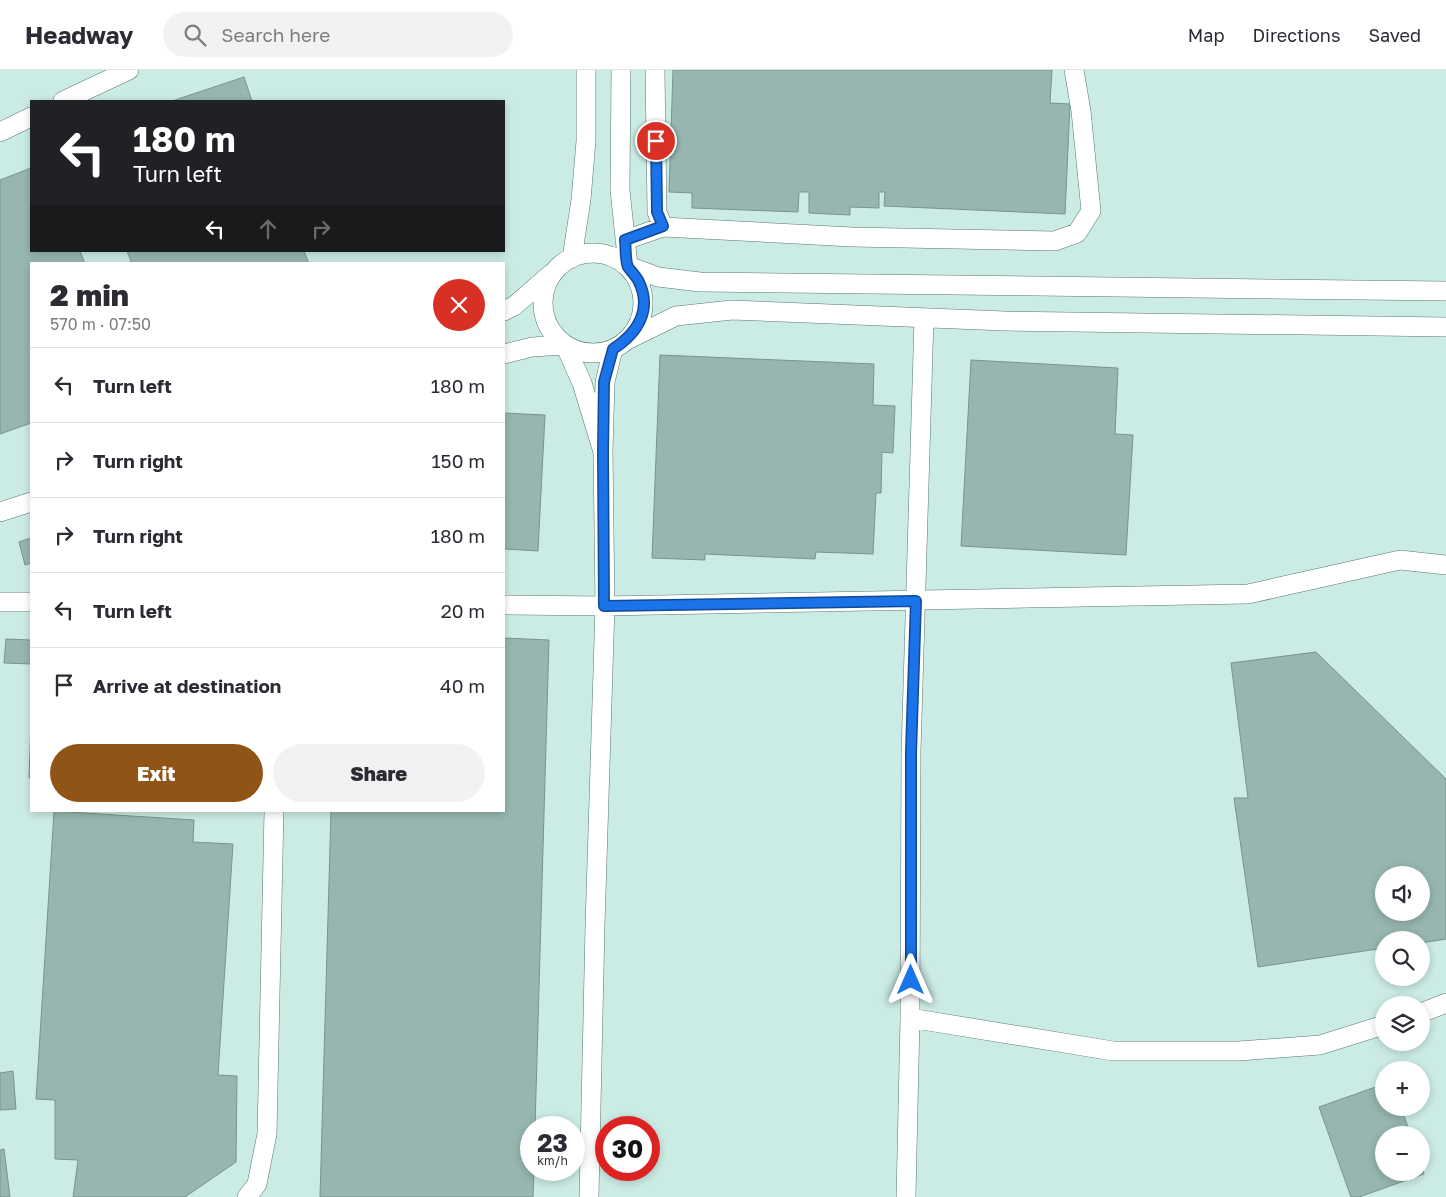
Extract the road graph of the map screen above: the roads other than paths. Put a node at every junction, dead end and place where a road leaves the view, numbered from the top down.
1 (129, 70) edge
2 (586, 70) edge
3 (621, 70) edge
4 (655, 70) edge
5 (1074, 70) edge
6 (65, 100) edge
7 (30, 117) edge
8 (0, 132) edge
9 (663, 226) junction
10 (625, 240) junction
11 (572, 258) junction
12 (628, 266) junction
13 (554, 271) junction
14 (1446, 291) edge
15 (505, 310) edge
16 (924, 318) junction
17 (1446, 327) edge
18 (620, 344) junction
19 (565, 345) junction
20 (505, 354) edge
21 (603, 452) junction
22 (30, 502) edge
23 (0, 512) edge
24 (1446, 565) edge
25 (916, 601) junction
26 (0, 602) edge
27 (30, 602) edge
28 (505, 605) edge
29 (604, 606) junction
30 (274, 812) edge
31 (1446, 1003) edge
32 (1430, 1009) edge
33 (910, 1018) junction
34 (1375, 1028) edge
35 (247, 1197) edge
36 (589, 1197) edge
37 (906, 1197) edge

1 - 6 street
2 - 11 street
3 - 10 street
4 - 9 street
5 - 9 street
7 - 8 street
9 - 10 street
10 - 12 street
11 - 12 street
11 - 13 street
12 - 14 street
12 - 18 street
13 - 15 street
13 - 19 street
16 - 17 street
16 - 18 street
16 - 25 street
18 - 19 street
18 - 21 street
19 - 20 street
19 - 21 street
21 - 29 street
22 - 23 street
24 - 25 street
25 - 29 street
25 - 33 street
26 - 27 street
28 - 29 street
29 - 36 street
30 - 35 street
31 - 32 street
33 - 34 street
33 - 37 street

